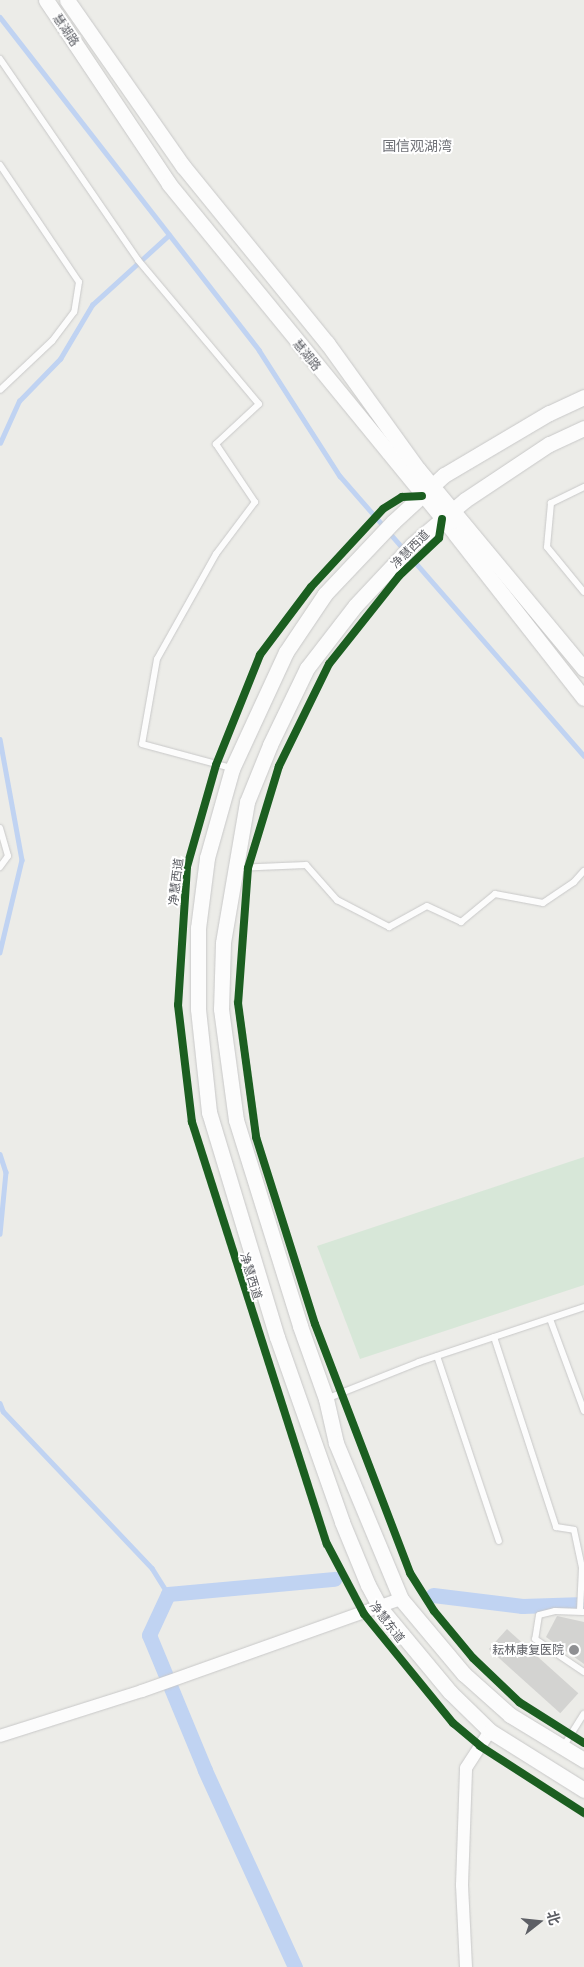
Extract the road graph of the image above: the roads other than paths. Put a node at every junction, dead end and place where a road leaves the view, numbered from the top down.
1 (46, 0) edge
2 (67, 0) edge
3 (0, 59) edge
4 (0, 165) edge
5 (0, 390) edge
6 (584, 397) edge
7 (584, 428) edge
8 (584, 487) edge
9 (427, 491) junction
10 (448, 515) junction
11 (584, 592) edge
12 (584, 670) edge
13 (584, 698) edge
14 (232, 769) junction
15 (0, 828) edge
16 (0, 867) edge
17 (234, 868) junction
18 (584, 871) edge
19 (584, 1307) edge
20 (550, 1319) junction
21 (300, 1326) joint
22 (277, 1337) joint
23 (494, 1337) junction
24 (437, 1356) junction
25 (326, 1398) junction
26 (584, 1411) edge
27 (499, 1541) dead end
28 (401, 1599) junction
29 (381, 1609) junction
30 (581, 1611) edge
31 (584, 1672) edge
32 (584, 1714) edge
33 (490, 1731) junction
34 (0, 1736) edge
35 (563, 1747) junction
36 (584, 1760) edge
37 (584, 1790) edge
38 (466, 1967) edge

1 - 9 street, 慧湖路
2 - 9 street, 慧湖路
3 - 14 lane
4 - 5 lane
6 - 9 street, 净慧西道
7 - 10 street, 净慧西道
8 - 11 lane
9 - 10 street, 慧湖路
9 - 14 street, 净慧西道
10 - 12 street, 慧湖路
10 - 13 street, 慧湖路
10 - 17 street, 净慧西道
14 - 22 street, 净慧西道
15 - 16 lane
17 - 18 lane
17 - 21 street, 净慧西道
19 - 20 lane
20 - 23 lane
20 - 26 lane
21 - 25 street, 净慧东道
22 - 29 street, 净慧东道
23 - 24 lane
23 - 30 lane
24 - 25 lane
24 - 27 lane
25 - 28 street, 净慧东道
28 - 29 street
28 - 35 street, 净慧东道
29 - 33 street, 净慧东道
29 - 34 street
30 - 31 lane
32 - 35 lane
33 - 37 street, 净慧东道
33 - 38 street
35 - 36 street, 净慧东道

